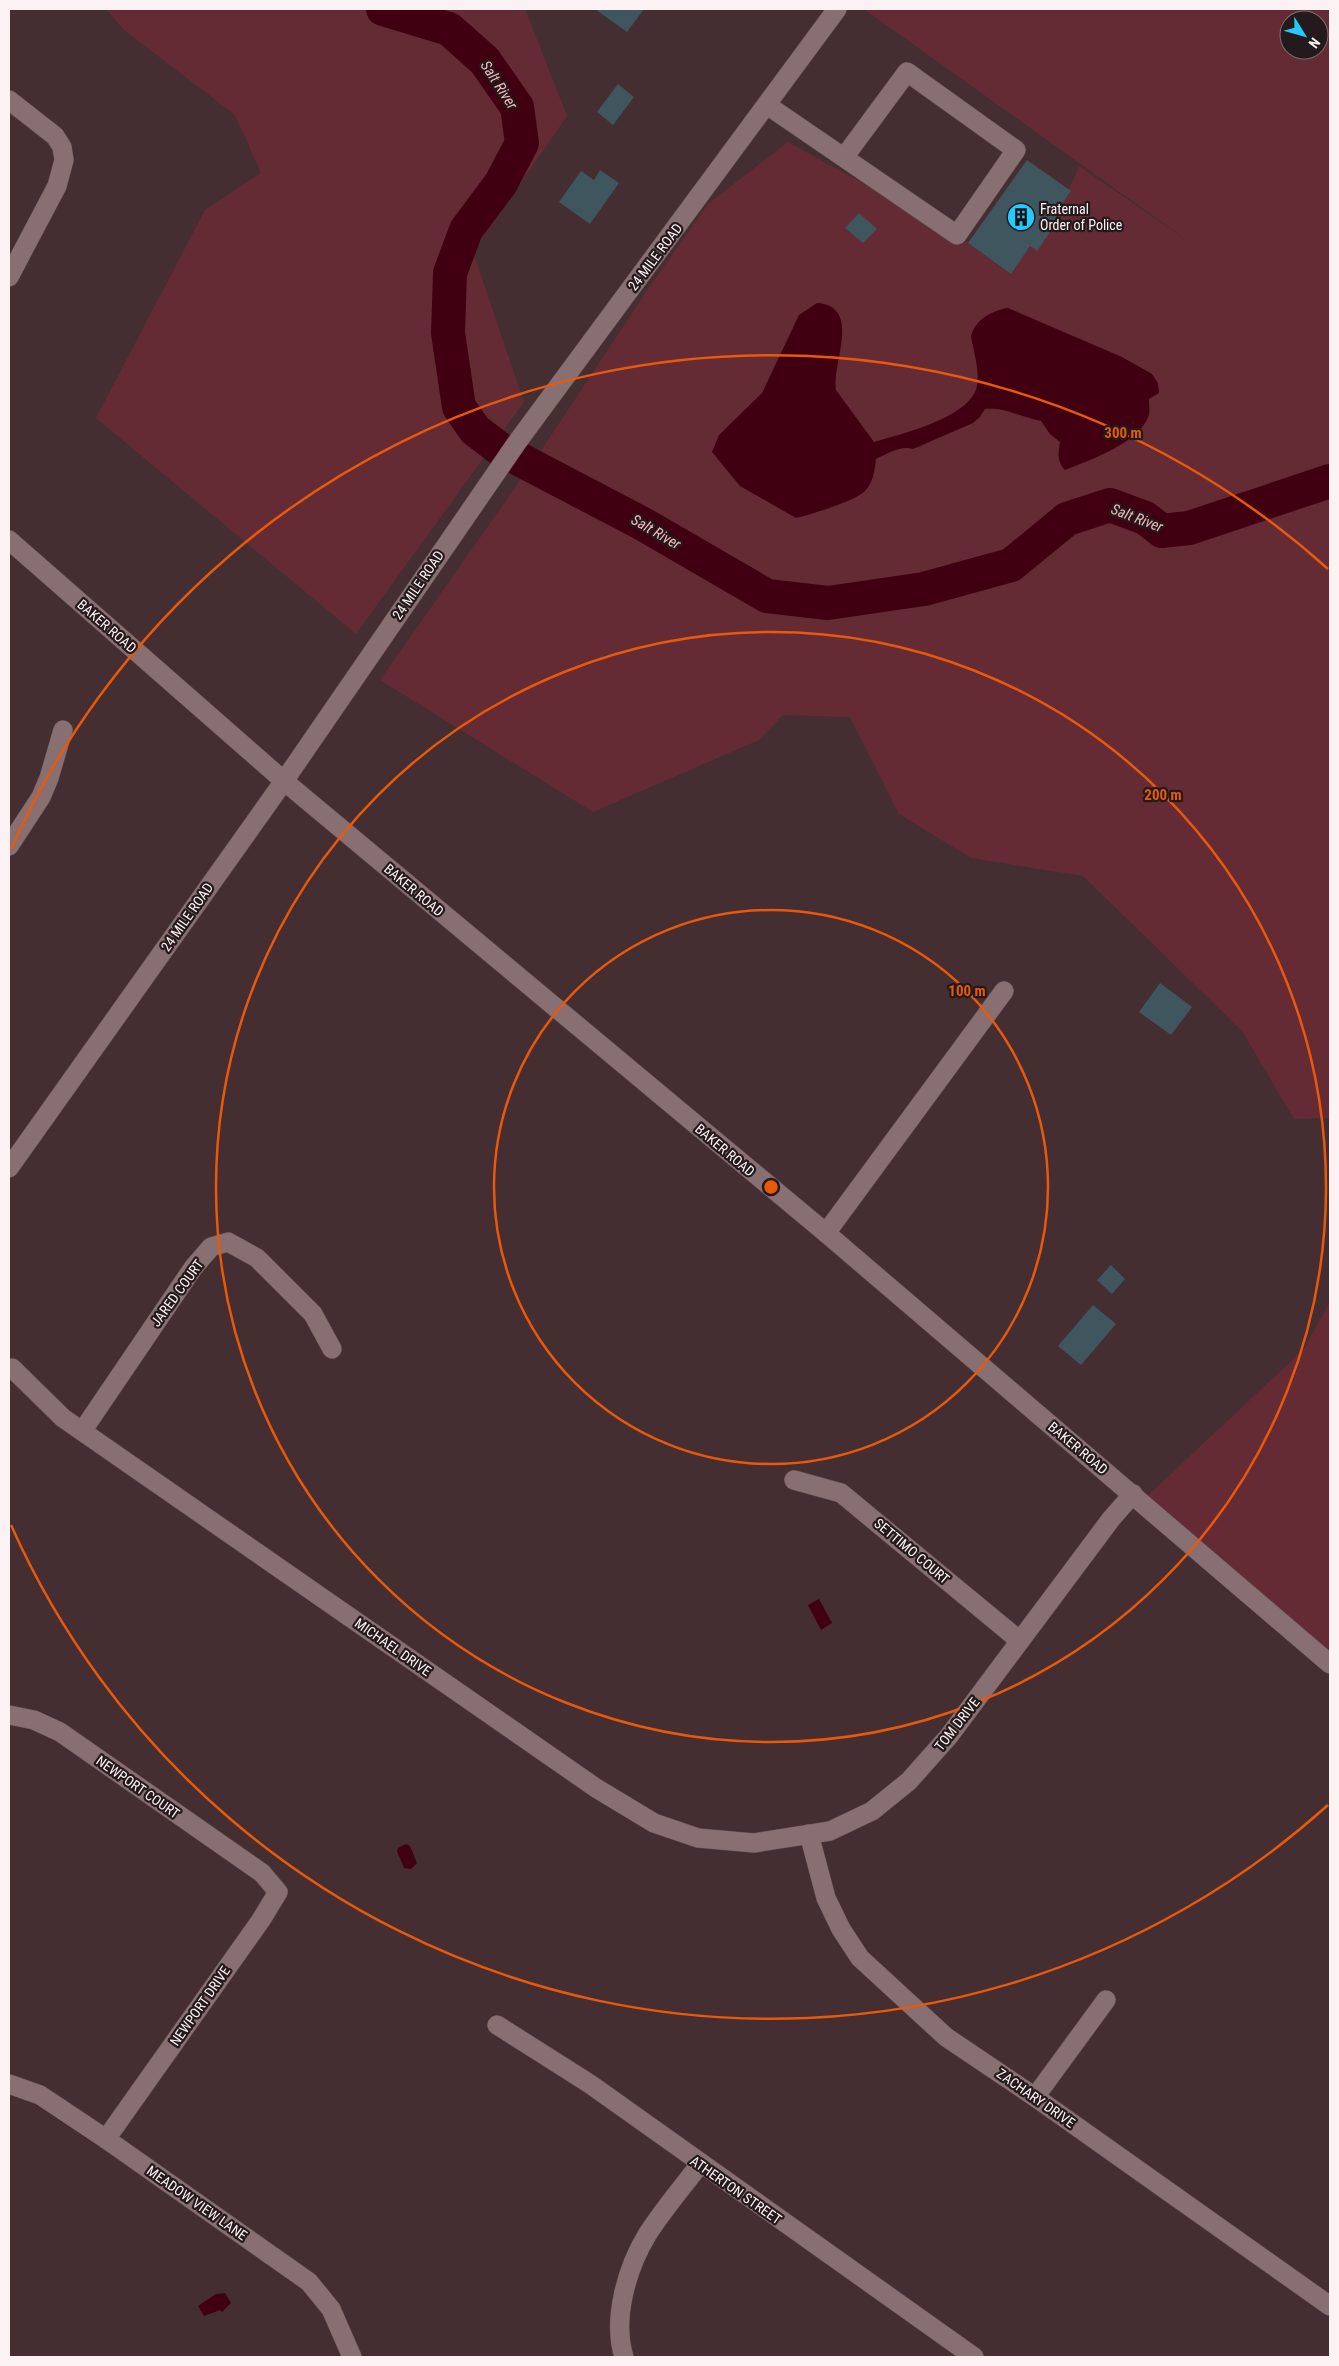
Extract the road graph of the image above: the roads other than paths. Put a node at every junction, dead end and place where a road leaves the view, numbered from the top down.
1 (837, 9) edge
2 (9, 100) edge
3 (767, 105) junction
4 (845, 156) junction
5 (9, 277) edge
6 (9, 540) edge
7 (63, 730) dead end
8 (284, 781) junction
9 (9, 846) edge
10 (1004, 991) dead end
11 (9, 1168) edge
12 (826, 1233) junction
13 (332, 1349) dead end
14 (10, 1366) edge
15 (82, 1430) junction
16 (794, 1480) dead end
17 (1133, 1494) junction
18 (1020, 1641) junction
19 (1330, 1664) edge
20 (9, 1715) edge
21 (809, 1834) junction
22 (262, 1873) joint
23 (1106, 2000) dead end
24 (497, 2025) dead end
25 (9, 2084) edge
26 (1035, 2097) junction
27 (106, 2139) junction
28 (700, 2164) junction
29 (1330, 2306) edge
30 (352, 2357) edge
31 (624, 2357) edge
32 (974, 2357) edge

1 - 3 street, 24 MILE ROAD
2 - 5 street
3 - 4 street
3 - 8 street, 24 MILE ROAD
4 - 4 street
6 - 8 street, BAKER ROAD
7 - 9 street
8 - 11 street, 24 MILE ROAD
8 - 12 street, BAKER ROAD
10 - 12 street
12 - 17 street, BAKER ROAD
13 - 15 street, JARED COURT
14 - 15 street, MICHAEL DRIVE
15 - 21 street, MICHAEL DRIVE
16 - 18 street, SETTIMO COURT
17 - 18 street, TOM DRIVE
17 - 19 street, BAKER ROAD
18 - 21 street, TOM DRIVE
20 - 22 street, NEWPORT COURT
21 - 26 street, ZACHARY DRIVE
22 - 27 street, NEWPORT DRIVE
23 - 26 street
24 - 28 street, ATHERTON STREET
25 - 27 street, MEADOW VIEW LANE
26 - 29 street, ZACHARY DRIVE
27 - 30 street, MEADOW VIEW LANE
28 - 31 street
28 - 32 street, ATHERTON STREET

